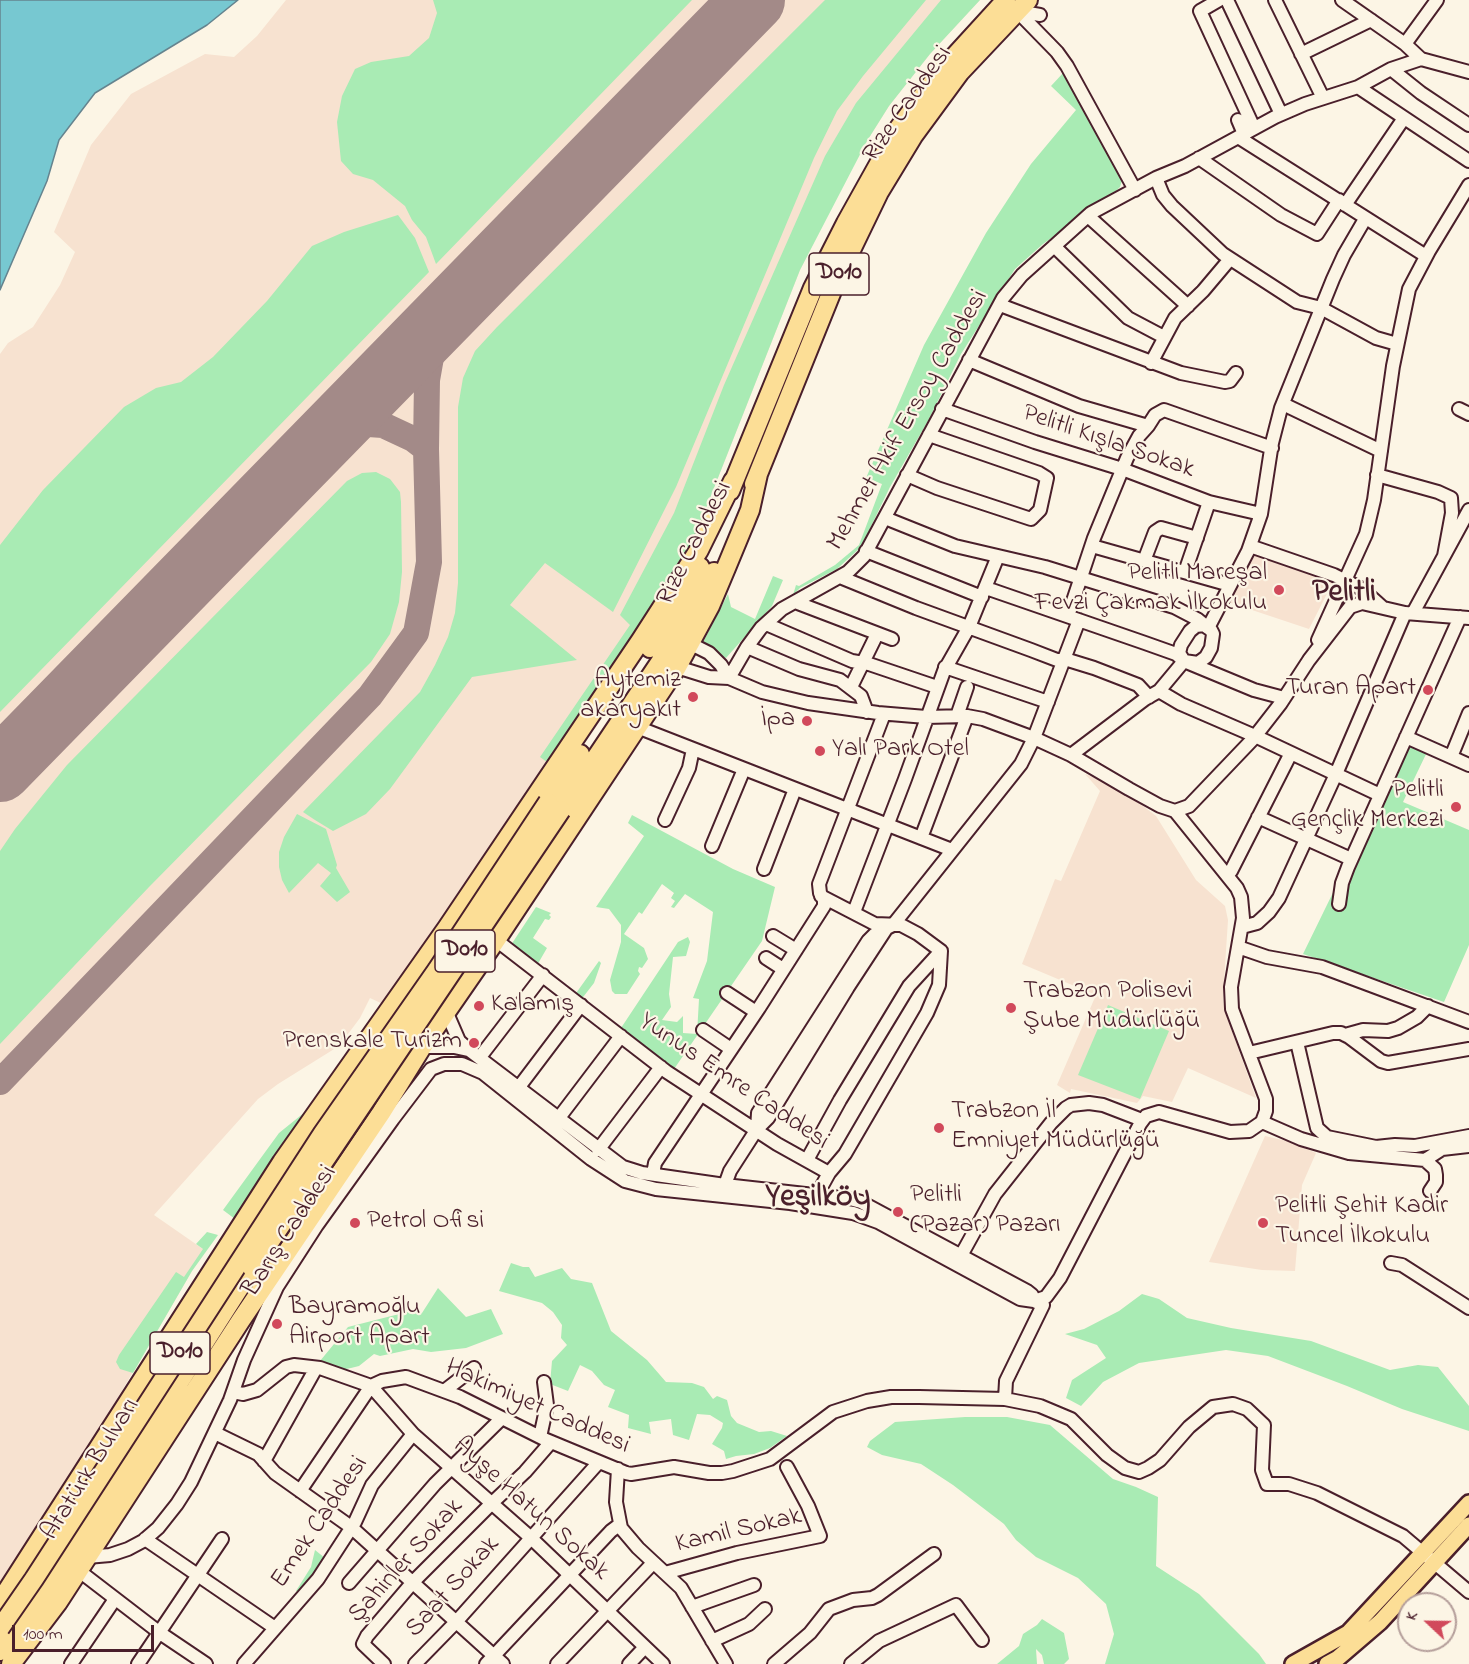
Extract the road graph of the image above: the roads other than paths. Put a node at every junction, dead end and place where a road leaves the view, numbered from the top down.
1 (1219, 0) edge
2 (1227, 0) edge
3 (1275, 0) edge
4 (1437, 0) edge
5 (1344, 1) edge
6 (1017, 4) edge
7 (1040, 15) dead end
8 (1371, 20) junction
9 (1405, 44) junction
10 (1302, 54) junction
11 (1420, 59) junction
12 (1391, 69) junction
13 (1469, 72) edge
14 (1358, 87) junction
15 (1323, 98) junction
16 (1281, 114) junction
17 (1404, 118) junction
18 (1238, 120) dead end
19 (1469, 125) edge
20 (1245, 133) junction
21 (1199, 158) junction
22 (1469, 161) edge
23 (1156, 178) junction
24 (1469, 185) edge
25 (1135, 190) junction
26 (1342, 202) junction
27 (1088, 216) junction
28 (1365, 219) junction
29 (1054, 246) junction
30 (1426, 256) junction
31 (1230, 259) junction
32 (1000, 305) junction
33 (1188, 306) junction
34 (1321, 308) junction
35 (1164, 337) junction
36 (1397, 344) junction
37 (969, 360) junction
38 (1151, 363) junction
39 (1236, 373) dead end
40 (1283, 404) junction
41 (942, 410) junction
42 (1148, 426) junction
43 (929, 435) junction
44 (1272, 448) junction
45 (1381, 451) junction
46 (1122, 469) junction
47 (758, 474) junction
48 (907, 475) junction
49 (1377, 475) junction
50 (733, 481) junction
51 (1209, 502) junction
52 (1469, 510) edge
53 (1262, 514) junction
54 (885, 518) junction
55 (1197, 538) junction
56 (1092, 546) junction
57 (1250, 546) junction
58 (866, 551) junction
59 (998, 556) junction
60 (1444, 556) junction
61 (1144, 561) junction
62 (1185, 572) junction
63 (840, 577) junction
64 (1082, 578) junction
65 (1346, 581) junction
66 (1230, 585) junction
67 (984, 592) junction
68 (795, 602) junction
69 (1383, 608) junction
70 (1409, 614) junction
71 (1073, 618) junction
72 (1464, 618) edge
73 (766, 624) junction
74 (969, 627) junction
75 (1208, 628) junction
76 (877, 634) junction
77 (892, 639) dead end
78 (691, 644) junction
79 (747, 647) junction
80 (1064, 660) junction
81 (1309, 660) junction
82 (1184, 661) junction
83 (862, 663) junction
84 (677, 667) junction
85 (945, 668) junction
86 (729, 678) junction
87 (851, 687) junction
88 (937, 687) junction
89 (967, 687) dead end
90 (1154, 694) junction
91 (1284, 698) junction
92 (1048, 702) junction
93 (867, 712) junction
94 (1469, 713) edge
95 (884, 714) junction
96 (962, 716) junction
97 (926, 717) junction
98 (637, 727) junction
99 (1255, 736) junction
100 (1406, 737) junction
101 (1034, 738) junction
102 (693, 749) junction
103 (1291, 753) junction
104 (1071, 755) junction
105 (1451, 757) junction
106 (1469, 765) edge
107 (744, 769) junction
108 (1336, 774) junction
109 (795, 789) junction
110 (1380, 795) junction
111 (554, 806) junction
112 (849, 810) junction
113 (1174, 811) junction
114 (1258, 817) junction
115 (665, 820) dead end
116 (888, 825) junction
117 (921, 838) junction
118 (1306, 838) junction
119 (712, 846) dead end
120 (952, 850) junction
121 (1351, 859) junction
122 (764, 869) dead end
123 (1227, 875) junction
124 (821, 896) junction
125 (1339, 904) dead end
126 (854, 912) junction
127 (890, 927) junction
128 (1242, 927) junction
129 (773, 936) dead end
130 (496, 940) junction
131 (1238, 947) junction
132 (796, 950) junction
133 (941, 951) junction
134 (766, 958) dead end
135 (783, 969) junction
136 (543, 975) junction
137 (728, 993) dead end
138 (581, 1005) junction
139 (1428, 1006) junction
140 (446, 1011) junction
141 (756, 1012) junction
142 (1469, 1022) edge
143 (703, 1030) dead end
144 (1345, 1035) junction
145 (621, 1036) junction
146 (1297, 1042) junction
147 (422, 1047) junction
148 (398, 1048) junction
149 (731, 1049) junction
150 (1469, 1049) edge
151 (360, 1050) junction
152 (474, 1053) junction
153 (1249, 1053) junction
154 (661, 1067) junction
155 (409, 1068) junction
156 (519, 1087) junction
157 (332, 1089) junction
158 (365, 1092) junction
159 (702, 1094) junction
160 (388, 1110) junction
161 (558, 1119) junction
162 (1142, 1120) junction
163 (1262, 1122) junction
164 (757, 1129) junction
165 (1469, 1136) edge
166 (1469, 1146) edge
167 (598, 1150) junction
168 (807, 1160) junction
169 (1425, 1160) junction
170 (829, 1173) junction
171 (653, 1174) junction
172 (725, 1185) junction
173 (1430, 1191) dead end
174 (814, 1201) junction
175 (958, 1260) junction
176 (1391, 1263) dead end
177 (1034, 1301) junction
178 (1469, 1308) edge
179 (316, 1368) junction
180 (474, 1368) dead end
181 (544, 1382) dead end
182 (371, 1386) junction
183 (444, 1391) junction
184 (233, 1392) junction
185 (1005, 1399) junction
186 (502, 1418) junction
187 (215, 1433) junction
188 (413, 1434) junction
189 (545, 1440) junction
190 (264, 1461) junction
191 (599, 1462) junction
192 (787, 1467) dead end
193 (452, 1468) junction
194 (618, 1469) junction
195 (300, 1491) junction
196 (492, 1503) junction
197 (1469, 1503) edge
198 (620, 1525) junction
199 (1469, 1525) edge
200 (351, 1527) junction
201 (531, 1537) junction
202 (145, 1539) junction
203 (222, 1539) dead end
204 (377, 1550) junction
205 (934, 1554) dead end
206 (1429, 1557) junction
207 (83, 1563) junction
208 (654, 1563) junction
209 (664, 1573) junction
210 (199, 1576) junction
211 (571, 1576) junction
212 (413, 1582) junction
213 (349, 1583) dead end
214 (754, 1585) dead end
215 (1469, 1592) edge
216 (115, 1599) junction
217 (0, 1602) edge
218 (692, 1607) junction
219 (765, 1609) dead end
220 (608, 1611) junction
221 (456, 1622) junction
222 (0, 1628) edge
223 (275, 1628) junction
224 (160, 1633) junction
225 (982, 1640) dead end
226 (712, 1641) junction
227 (645, 1647) junction
228 (0, 1651) edge
229 (251, 1661) edge
230 (495, 1661) edge
231 (381, 1663) edge
232 (11, 1664) edge
233 (71, 1664) edge
234 (138, 1664) edge
235 (206, 1664) edge
236 (415, 1664) edge
237 (557, 1664) edge
238 (628, 1664) edge
239 (663, 1664) edge
240 (726, 1664) edge
241 (774, 1664) edge
242 (851, 1664) edge
243 (1293, 1664) edge
244 (1327, 1664) edge

1 - 20 street
2 - 16 street
3 - 10 street
4 - 9 street
5 - 8 street
6 - 7 street
6 - 25 street
6 - 47 highway, Rize Caddesi / D010
6 - 50 highway, Rize Caddesi / D010
8 - 9 street
8 - 10 street
9 - 11 street
10 - 15 street
11 - 12 street, Mehmet Akif Ersoy Caddesi
11 - 13 street
12 - 14 street, Mehmet Akif Ersoy Caddesi
12 - 19 street
14 - 15 street, Mehmet Akif Ersoy Caddesi
14 - 17 street
15 - 16 street, Mehmet Akif Ersoy Caddesi
16 - 20 street, Mehmet Akif Ersoy Caddesi
17 - 22 street
17 - 26 street
18 - 20 street
20 - 21 street, Mehmet Akif Ersoy Caddesi
20 - 26 street
21 - 23 street, Mehmet Akif Ersoy Caddesi
21 - 26 street
23 - 25 street, Mehmet Akif Ersoy Caddesi
23 - 31 street
24 - 30 street
25 - 27 street, Mehmet Akif Ersoy Caddesi
26 - 28 street
27 - 29 street, Mehmet Akif Ersoy Caddesi
27 - 33 street
28 - 30 street
28 - 34 street
29 - 32 street, Mehmet Akif Ersoy Caddesi
29 - 35 street
30 - 36 street
31 - 33 street
31 - 34 street
32 - 37 street, Mehmet Akif Ersoy Caddesi
32 - 38 street
33 - 35 street
34 - 36 street
34 - 40 street
35 - 38 street
36 - 45 street
37 - 41 street, Mehmet Akif Ersoy Caddesi
37 - 42 street
38 - 39 street
40 - 44 street
40 - 45 street
41 - 43 street, Mehmet Akif Ersoy Caddesi
41 - 46 street, Pelitli Kışla Sokak
42 - 44 street
42 - 46 street
43 - 48 street, Mehmet Akif Ersoy Caddesi
43 - 48 street
44 - 53 street
45 - 49 street
46 - 51 street, Pelitli Kışla Sokak
46 - 56 street
47 - 78 highway
47 - 111 highway, Rize Caddesi / D010
48 - 54 street, Mehmet Akif Ersoy Caddesi
49 - 60 street
49 - 65 street
50 - 111 highway, Rize Caddesi / D010
50 - 151 highway
51 - 53 street, Pelitli Kışla Sokak
51 - 55 street
52 - 60 street
53 - 57 street
54 - 58 street, Mehmet Akif Ersoy Caddesi
54 - 59 street
55 - 61 street
55 - 62 street
56 - 61 street
56 - 64 street
57 - 65 street
57 - 66 street
58 - 63 street, Mehmet Akif Ersoy Caddesi
58 - 67 street
59 - 64 street
59 - 67 street
60 - 70 street
61 - 62 street
62 - 66 street
63 - 68 street, Mehmet Akif Ersoy Caddesi
63 - 74 street
64 - 71 street
64 - 75 street
65 - 69 street
65 - 81 street
66 - 75 street
67 - 71 street
67 - 74 street
68 - 73 street, Mehmet Akif Ersoy Caddesi
68 - 76 street
69 - 70 street
69 - 81 street
70 - 72 street
70 - 108 street
71 - 80 street
71 - 82 street
72 - 100 street
73 - 79 street, Mehmet Akif Ersoy Caddesi
73 - 83 street
74 - 80 street
74 - 85 street
75 - 82 street
75 - 82 street
76 - 77 street
76 - 83 street
78 - 84 highway
78 - 86 street
79 - 86 street, Mehmet Akif Ersoy Caddesi
79 - 87 street
80 - 90 street
80 - 92 street
81 - 91 street
82 - 90 street
82 - 91 street
83 - 87 street
83 - 88 street
84 - 86 street
84 - 98 highway
85 - 88 street
85 - 92 street
86 - 93 street
87 - 93 street
88 - 97 street
89 - 96 street
90 - 99 street
90 - 104 street
91 - 99 street
92 - 101 street
93 - 95 street
94 - 105 street
95 - 97 street
95 - 112 street
96 - 97 street
96 - 101 street
96 - 117 street
97 - 116 street
98 - 102 street
98 - 130 highway
99 - 103 street
99 - 113 street
100 - 105 street
100 - 110 street
101 - 104 street
101 - 120 street
102 - 107 street
102 - 115 street
103 - 108 street
103 - 114 street
104 - 113 street
105 - 106 street
107 - 109 street
107 - 119 street
108 - 110 street
108 - 118 street
109 - 112 street
109 - 122 street
110 - 121 street
111 - 158 highway, Rize Caddesi / D010, bridge
112 - 116 street
112 - 124 street
113 - 123 street
114 - 118 street
114 - 123 street
116 - 117 street
116 - 126 street
117 - 120 street
118 - 121 street
118 - 128 street
120 - 127 street
121 - 125 street
123 - 128 street
124 - 126 street
124 - 132 street
126 - 127 street
127 - 133 street
127 - 164 street
128 - 131 street
129 - 132 street
130 - 136 street, Yunus Emre Caddesi
130 - 140 highway
131 - 139 street
131 - 153 street
132 - 135 street
133 - 168 street
133 - 170 street
134 - 135 street
135 - 141 street
136 - 138 street, Yunus Emre Caddesi
136 - 152 street
137 - 141 street
138 - 145 street, Yunus Emre Caddesi
138 - 156 street
139 - 142 street
139 - 144 street
140 - 147 highway
140 - 152 street
141 - 149 street
143 - 149 street
144 - 146 street
144 - 150 street
145 - 154 street, Yunus Emre Caddesi
145 - 161 street
146 - 153 street
146 - 165 street
147 - 148 street
147 - 152 street
147 - 155 highway
148 - 151 street
148 - 155 highway
149 - 159 street
151 - 157 highway
152 - 156 street
153 - 163 street
154 - 159 street, Yunus Emre Caddesi
154 - 167 street
155 - 160 highway
156 - 161 street
157 - 158 street
157 - 217 highway
158 - 160 street
158 - 222 highway, Atatürk Bulvarı / D010, bridge
158 - 228 highway, Atatürk Bulvarı / D010, bridge
159 - 164 street, Yunus Emre Caddesi
159 - 171 street
160 - 174 street, Barış Caddesi
160 - 184 street, Barış Caddesi
160 - 207 highway
161 - 167 street
162 - 163 street
162 - 175 street
162 - 177 street
163 - 169 street
164 - 168 street, Yunus Emre Caddesi
164 - 172 street
166 - 169 street
167 - 171 street
168 - 170 street, Yunus Emre Caddesi
169 - 173 street
170 - 174 street, Yunus Emre Caddesi
171 - 172 street
172 - 174 street
174 - 175 street, Yunus Emre Caddesi
175 - 177 street, Yunus Emre Caddesi
176 - 178 street
177 - 185 street
179 - 182 street
179 - 184 street
179 - 190 street
180 - 183 street
181 - 189 street
182 - 183 street, Hakimiyet Caddesi
182 - 188 street, Ayşe Hatun Sokak
182 - 195 street
183 - 186 street, Hakimiyet Caddesi
184 - 187 street, Barış Caddesi
185 - 194 street, Hakimiyet Caddesi
185 - 206 street, Hakimiyet Caddesi
186 - 189 street, Hakimiyet Caddesi
186 - 193 street
187 - 190 street
187 - 202 street, Barış Caddesi
188 - 193 street, Ayşe Hatun Sokak
188 - 200 street, Emek Caddesi
189 - 191 street, Hakimiyet Caddesi
189 - 196 street, Şahinler Sokak
190 - 195 street
191 - 194 street, Hakimiyet Caddesi
191 - 201 street, Saat Sokak
192 - 209 street, Kamil Sokak
193 - 196 street, Ayşe Hatun Sokak
193 - 204 street
194 - 198 street
195 - 200 street
196 - 201 street, Ayşe Hatun Sokak
196 - 212 street, Şahinler Sokak
197 - 206 main road
198 - 208 street
198 - 211 street
199 - 206 main road
200 - 204 street
200 - 223 street, Emek Caddesi
201 - 211 street, Ayşe Hatun Sokak
201 - 221 street, Saat Sokak
202 - 207 street, Barış Caddesi
202 - 210 street
203 - 210 street
204 - 212 street
204 - 213 street
205 - 241 street
206 - 215 street
206 - 243 main road
206 - 244 main road
207 - 216 street
207 - 232 highway
208 - 209 street
208 - 220 street
209 - 218 street
210 - 223 street
210 - 224 street
211 - 220 street, Ayşe Hatun Sokak
211 - 230 street
212 - 221 street
212 - 231 street, Şahinler Sokak
214 - 218 street
216 - 224 street
216 - 233 street
218 - 226 street
219 - 226 street
220 - 227 street, Ayşe Hatun Sokak
220 - 237 street
221 - 230 street
221 - 236 street, Saat Sokak
223 - 229 street, Emek Caddesi
224 - 234 street
224 - 235 street
225 - 242 street
226 - 240 street
227 - 238 street
227 - 239 street, Ayşe Hatun Sokak

